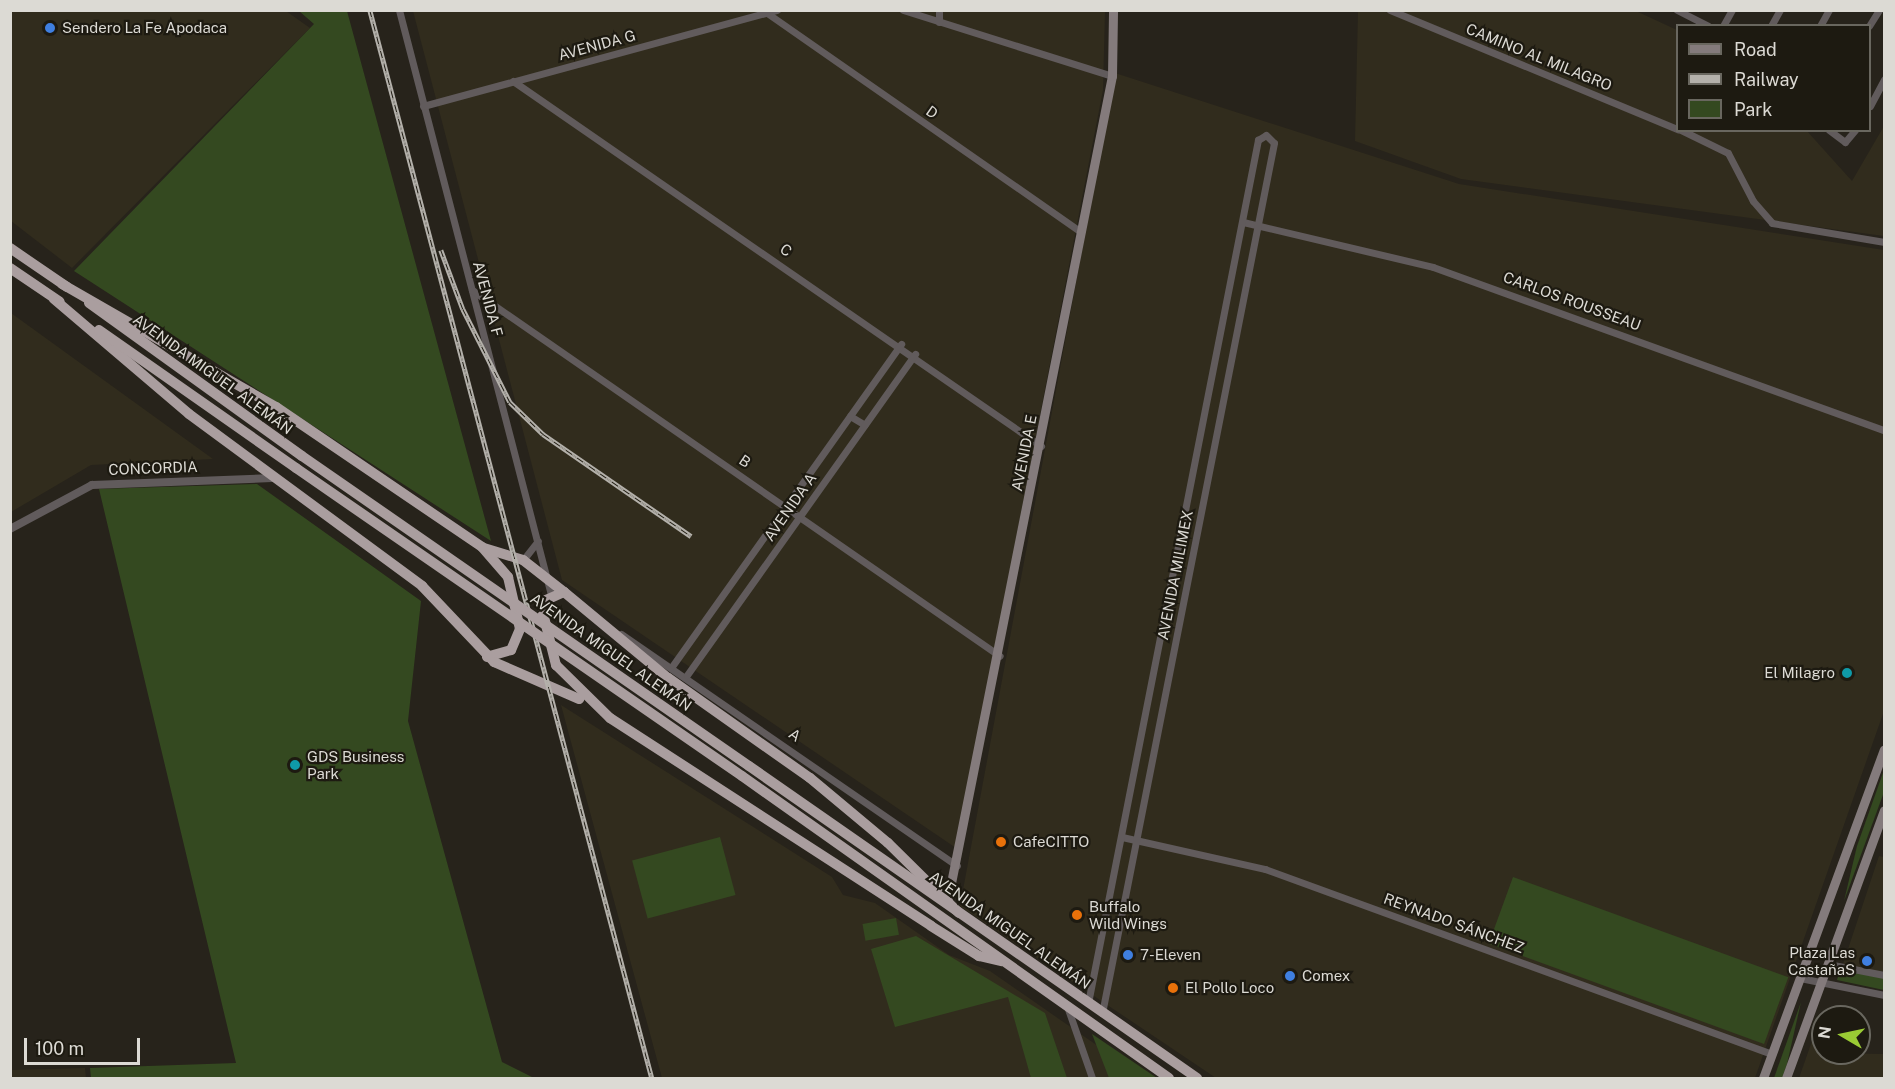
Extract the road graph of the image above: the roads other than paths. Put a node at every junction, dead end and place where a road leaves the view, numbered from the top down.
1 (399, 10) edge
2 (777, 10) edge
3 (903, 10) edge
4 (939, 10) edge
5 (1113, 10) edge
6 (1390, 10) edge
7 (1732, 10) edge
8 (1780, 10) edge
9 (1829, 10) edge
10 (1879, 10) edge
11 (1681, 11) edge
12 (767, 13) junction
13 (939, 22) junction
14 (1704, 24) edge
15 (1724, 24) edge
16 (1772, 24) edge
17 (1821, 24) edge
18 (1870, 24) edge
19 (1112, 76) junction
20 (1884, 80) edge
21 (513, 81) junction
22 (1871, 103) edge
23 (423, 106) junction
24 (1676, 129) edge
25 (1683, 132) edge
26 (1831, 132) edge
27 (1854, 132) edge
28 (1243, 222) junction
29 (1258, 225) junction
30 (1081, 232) junction
31 (1884, 242) edge
32 (10, 248) edge
33 (10, 268) edge
34 (62, 284) junction
35 (472, 290) junction
36 (54, 298) junction
37 (901, 344) junction
38 (915, 354) junction
39 (850, 416) junction
40 (865, 425) junction
41 (1884, 430) edge
42 (1041, 446) junction
43 (272, 478) junction
44 (786, 506) junction
45 (801, 515) junction
46 (10, 529) edge
47 (538, 541) junction
48 (482, 547) junction
49 (524, 560) junction
50 (547, 577) junction
51 (564, 592) junction
52 (551, 595) junction
53 (614, 631) junction
54 (1000, 656) junction
55 (487, 657) junction
56 (673, 665) junction
57 (687, 675) junction
58 (610, 718) junction
59 (1884, 750) edge
60 (1884, 810) edge
61 (1122, 837) junction
62 (1137, 840) junction
63 (957, 866) junction
64 (948, 898) junction
65 (958, 913) junction
66 (1001, 961) junction
67 (1828, 964) junction
68 (1884, 975) edge
69 (1811, 980) junction
70 (1884, 995) edge
71 (1088, 1003) junction
72 (1068, 1009) junction
73 (1102, 1013) junction
74 (1772, 1054) junction
75 (1092, 1078) edge
76 (1169, 1078) edge
77 (1197, 1078) edge
78 (1763, 1078) edge
79 (1786, 1078) edge

1 - 23 street, AVENIDA F
2 - 12 street, AVENIDA G
3 - 13 street
4 - 13 street
5 - 19 main road, AVENIDA E
6 - 24 street, CAMINO AL MILAGRO
7 - 15 street
8 - 16 street
9 - 17 street
10 - 18 street
11 - 14 street
12 - 21 street, AVENIDA G
12 - 30 street, D
13 - 19 street
19 - 30 main road, AVENIDA E
20 - 22 street
21 - 23 street, AVENIDA G
21 - 37 street, C
23 - 35 street, AVENIDA F
25 - 31 street, CAMINO AL MILAGRO
26 - 27 street
28 - 29 street, CARLOS ROUSSEAU
28 - 29 street, AVENIDA MILIMEX
28 - 61 street, AVENIDA MILIMEX
29 - 41 street, CARLOS ROUSSEAU
29 - 62 street, AVENIDA MILIMEX
30 - 42 main road, AVENIDA E
32 - 34 highway, AVENIDA MIGUEL ALEMÁN
33 - 36 highway, AVENIDA MIGUEL ALEMÁN
34 - 48 highway
34 - 65 highway, AVENIDA MIGUEL ALEMÁN, bridge
35 - 44 street, B
35 - 47 street, AVENIDA F
36 - 43 highway
36 - 66 highway, AVENIDA MIGUEL ALEMÁN, bridge
37 - 38 street, C
37 - 39 street, AVENIDA A
38 - 40 street, AVENIDA A
38 - 42 street, C
39 - 40 street
39 - 44 street, AVENIDA A
40 - 45 street, AVENIDA A
42 - 54 main road, AVENIDA E
43 - 46 street, CONCORDIA
43 - 55 highway
44 - 45 street, B
44 - 56 street, AVENIDA A
45 - 54 street, B
45 - 57 street, AVENIDA A
47 - 49 street
47 - 50 street, AVENIDA F
48 - 49 highway
48 - 55 highway
49 - 50 highway
50 - 51 highway
50 - 52 street, AVENIDA F
51 - 52 highway
51 - 53 highway
52 - 58 highway
53 - 56 street, A
53 - 64 highway
54 - 63 main road, AVENIDA E
55 - 58 highway
56 - 57 street, A
57 - 63 street, A
58 - 66 highway
59 - 69 main road
60 - 67 main road
61 - 62 street, REYNADO SÁNCHEZ
61 - 71 street, AVENIDA MILIMEX
62 - 73 street, AVENIDA MILIMEX
62 - 74 street, REYNADO SÁNCHEZ
63 - 64 main road, AVENIDA E
64 - 65 highway
65 - 71 highway, AVENIDA MIGUEL ALEMÁN
66 - 72 highway, AVENIDA MIGUEL ALEMÁN
67 - 68 street
67 - 69 main road
69 - 70 street
69 - 74 main road
69 - 79 main road
71 - 73 highway, AVENIDA MIGUEL ALEMÁN
72 - 75 street
72 - 76 highway, AVENIDA MIGUEL ALEMÁN
73 - 77 highway, AVENIDA MIGUEL ALEMÁN
74 - 78 main road

